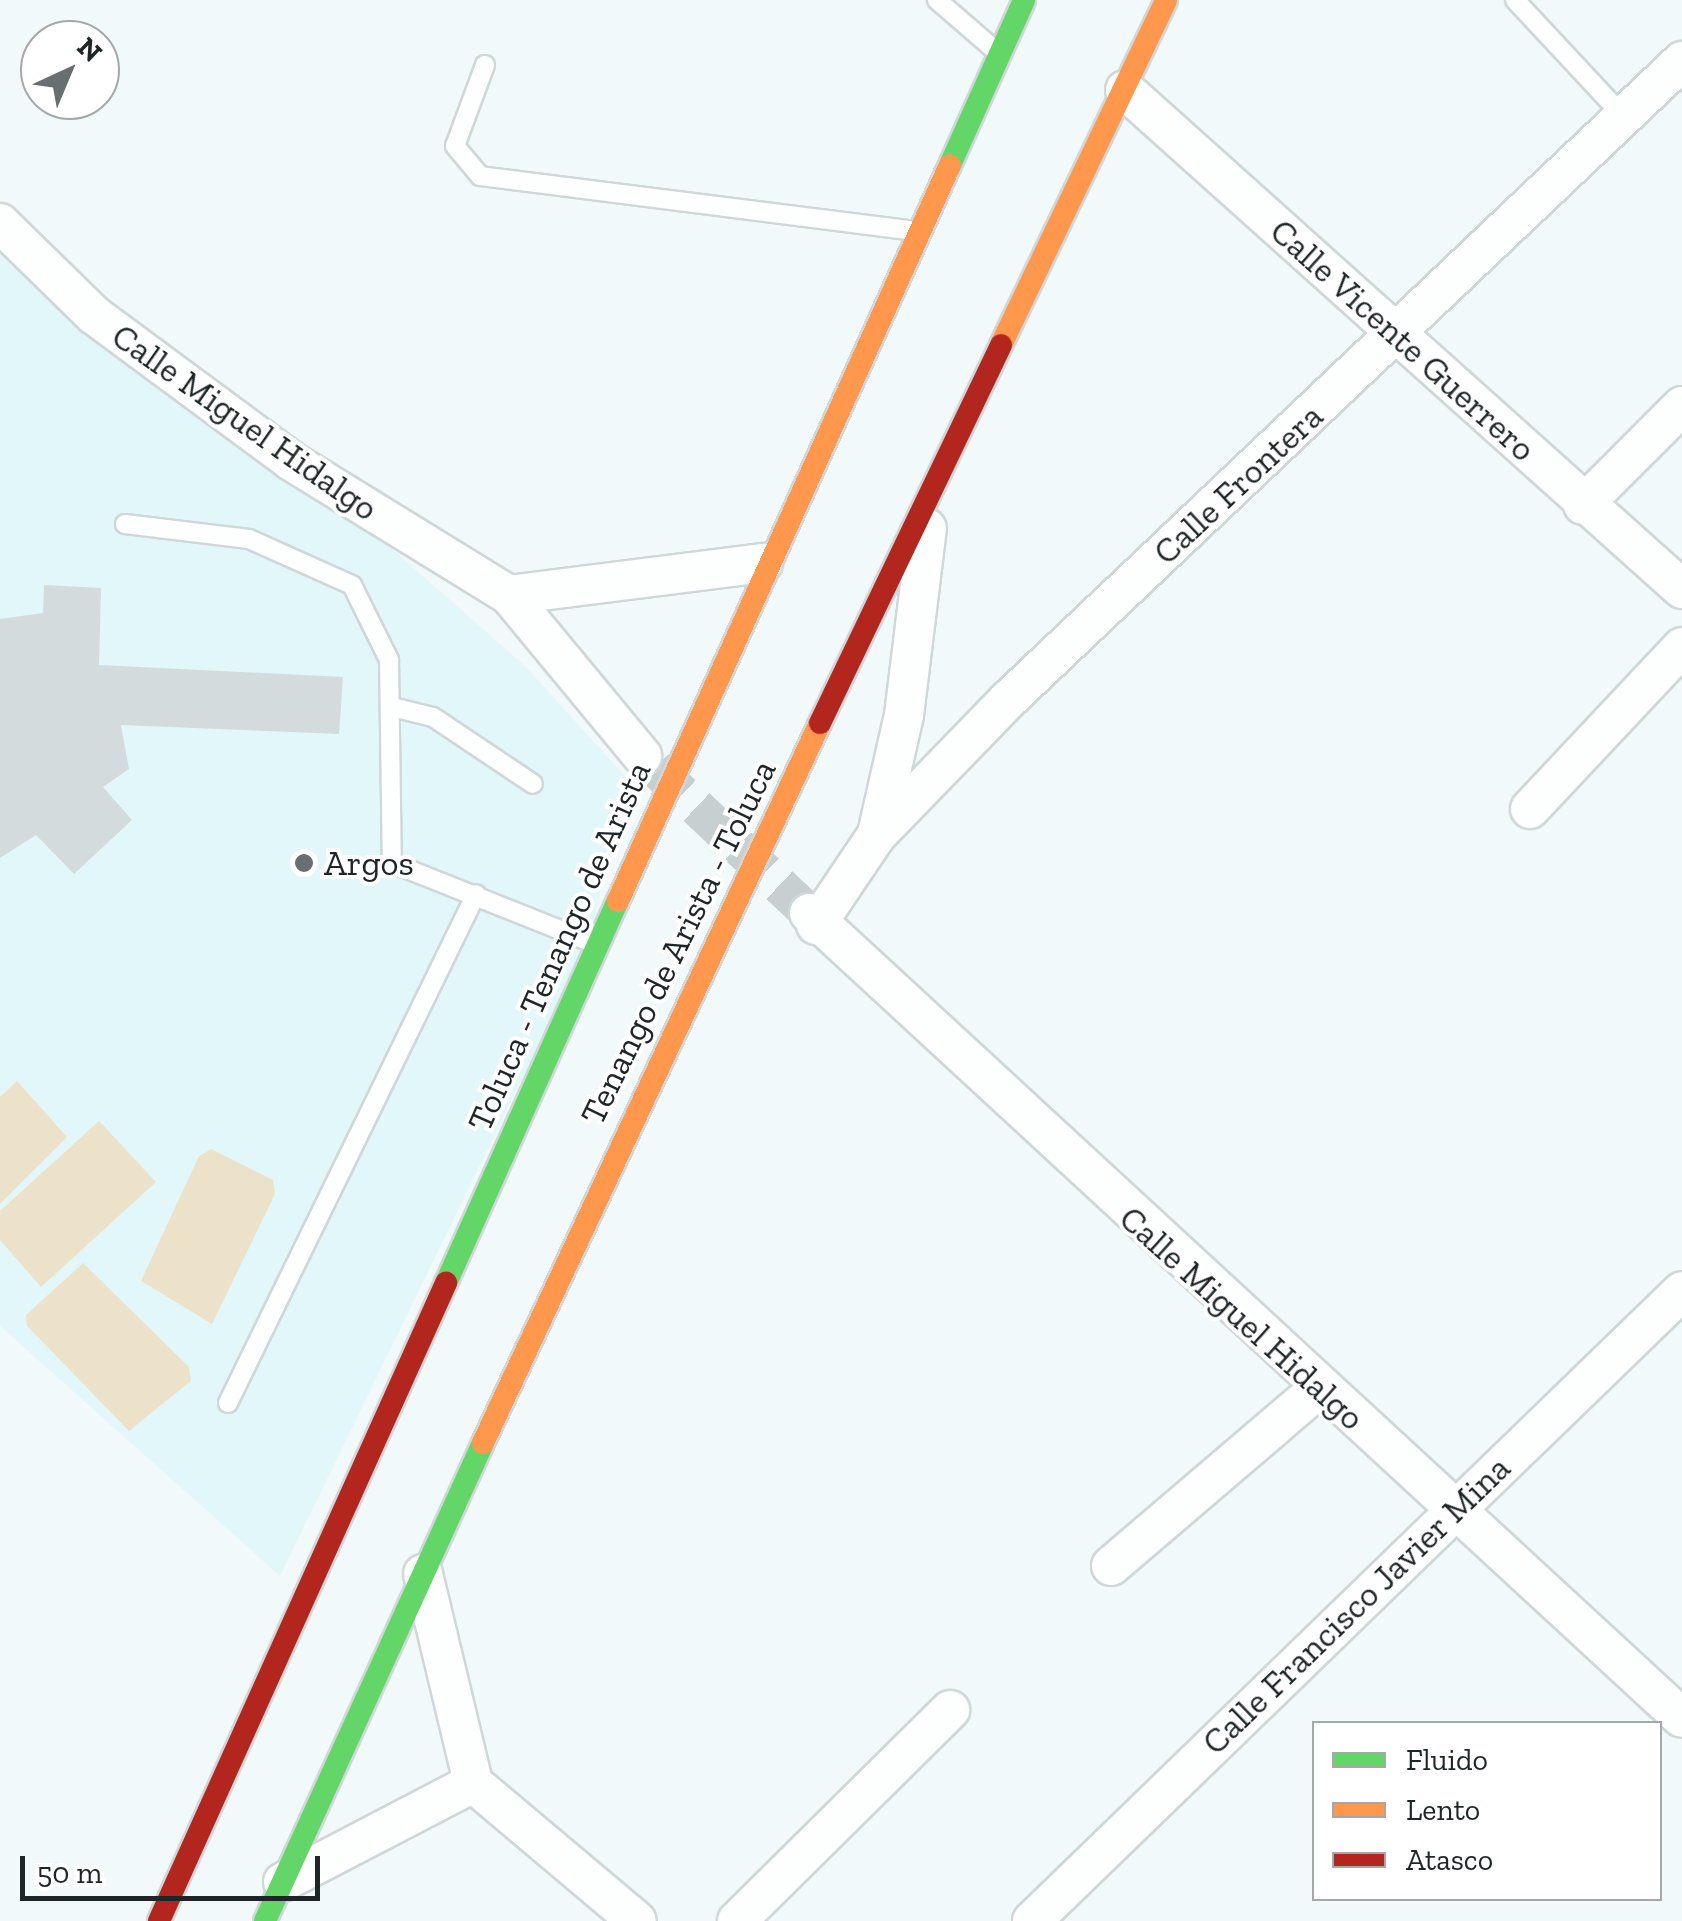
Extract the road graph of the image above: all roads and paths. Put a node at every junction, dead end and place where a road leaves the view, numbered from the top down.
1 (937, 0) edge
2 (1024, 0) edge
3 (1166, 0) edge
4 (1515, 0) edge
5 (1000, 54) junction
6 (1682, 61) edge
7 (486, 65) dead end
8 (1125, 90) junction
9 (1624, 116) junction
10 (0, 223) edge
11 (917, 231) junction
12 (1400, 332) junction
13 (1682, 406) edge
14 (932, 495) junction
15 (1583, 506) junction
16 (126, 524) dead end
17 (763, 563) junction
18 (1682, 589) edge
19 (510, 595) junction
20 (1682, 647) edge
21 (392, 707) junction
22 (642, 756) tunnel mouth
23 (532, 784) dead end
24 (1530, 809) dead end
25 (876, 836) junction
26 (476, 894) junction
27 (812, 919) joint
28 (601, 946) junction
29 (1682, 1291) edge
30 (1318, 1390) junction
31 (228, 1404) dead end
32 (1454, 1508) junction
33 (1111, 1566) dead end
34 (422, 1574) junction
35 (950, 1710) dead end
36 (1682, 1718) edge
37 (473, 1783) junction
38 (283, 1882) junction
39 (159, 1921) edge
40 (266, 1921) edge
41 (636, 1921) edge
42 (737, 1921) edge
43 (1032, 1921) edge

1 - 5 lane
2 - 5 highway, Toluca - Tenango de Arista
3 - 8 highway, Tenango de Arista - Toluca
4 - 9 lane
5 - 11 highway, Toluca - Tenango de Arista
6 - 9 street, Calle Frontera
7 - 11 lane
8 - 12 street, Calle Vicente Guerrero
8 - 14 highway, Tenango de Arista - Toluca
9 - 12 street, Calle Frontera
10 - 19 street, Calle Miguel Hidalgo
11 - 17 highway, Toluca - Tenango de Arista
12 - 15 street, Calle Vicente Guerrero
12 - 25 street, Calle Frontera
13 - 15 street
14 - 25 street
14 - 34 highway, Tenango de Arista - Toluca
15 - 18 street, Calle Vicente Guerrero
16 - 21 lane
17 - 19 street
17 - 28 highway, Toluca - Tenango de Arista
19 - 22 street, Calle Miguel Hidalgo
20 - 24 street
21 - 23 lane
21 - 26 lane
25 - 27 street, Calle Frontera
26 - 28 lane
26 - 31 lane
27 - 30 street, Calle Miguel Hidalgo
28 - 39 highway, Toluca - Tenango de Arista
29 - 32 street, Calle Francisco Javier Mina
30 - 32 street, Calle Miguel Hidalgo
30 - 33 street
32 - 36 street, Calle Miguel Hidalgo
32 - 43 street, Calle Francisco Javier Mina
34 - 37 street
34 - 38 highway, Tenango de Arista - Toluca
35 - 42 street
37 - 38 street
37 - 41 street
38 - 40 highway, Tenango de Arista - Toluca

